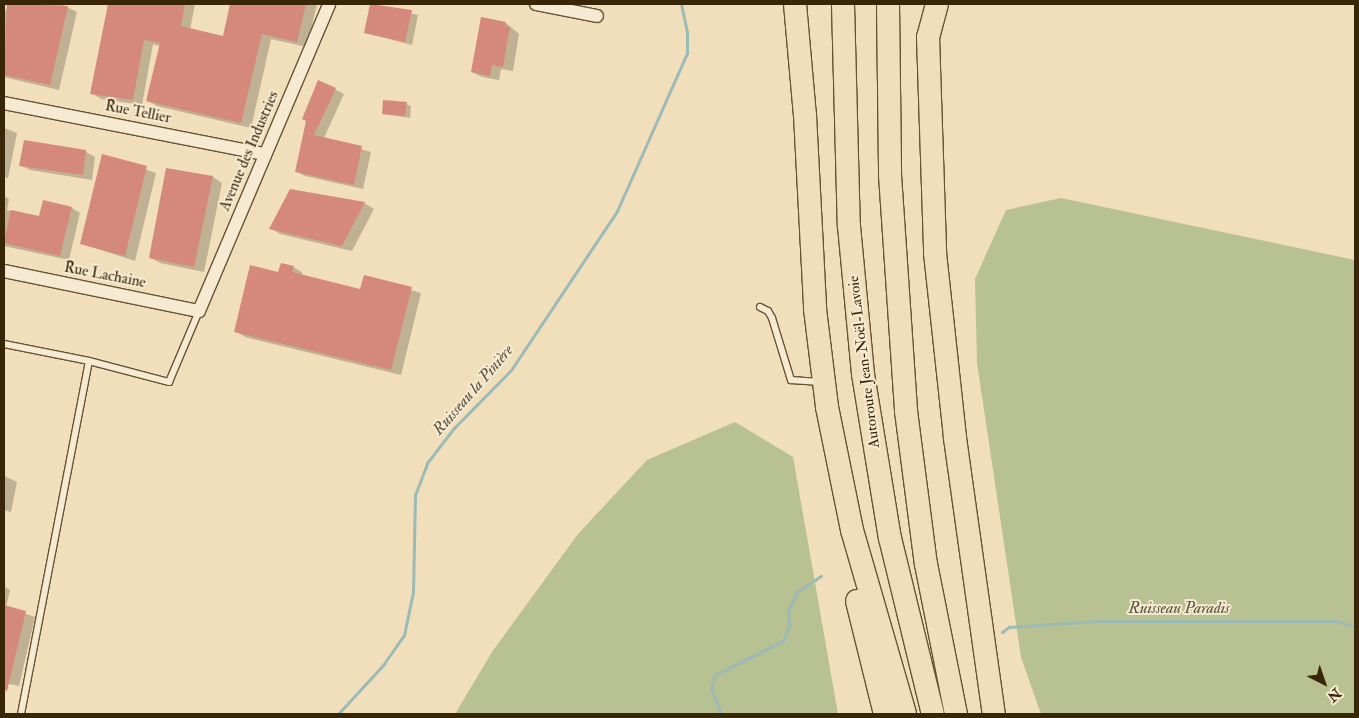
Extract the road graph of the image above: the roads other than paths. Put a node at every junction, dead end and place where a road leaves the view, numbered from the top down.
1 (329, 4) edge
2 (536, 4) edge
3 (795, 4) edge
4 (804, 4) edge
5 (842, 4) edge
6 (888, 4) edge
7 (929, 4) edge
8 (937, 4) edge
9 (597, 16) dead end
10 (928, 38) junction
11 (4, 103) edge
12 (805, 115) junction
13 (265, 154) junction
14 (4, 271) edge
15 (760, 307) dead end
16 (199, 311) junction
17 (4, 344) edge
18 (89, 361) junction
19 (824, 382) junction
20 (835, 457) junction
21 (987, 662) junction
22 (21, 714) edge
23 (885, 714) edge
24 (905, 714) edge
25 (933, 714) edge
26 (956, 714) edge
27 (994, 714) edge
28 (1004, 714) edge

1 - 13 street, Avenue des Industries
2 - 9 street
3 - 12 highway
4 - 12 highway
5 - 25 highway, Autoroute Jean-Noël-Lavoie
6 - 26 highway
7 - 10 highway
8 - 10 highway
10 - 21 highway
11 - 13 street, Rue Tellier
12 - 19 highway
13 - 16 street, Avenue des Industries
14 - 16 street, Rue Lachaine
15 - 19 lane
16 - 18 lane
17 - 18 lane
18 - 22 lane
19 - 20 highway
20 - 23 highway
20 - 24 highway
21 - 27 highway
21 - 28 highway

